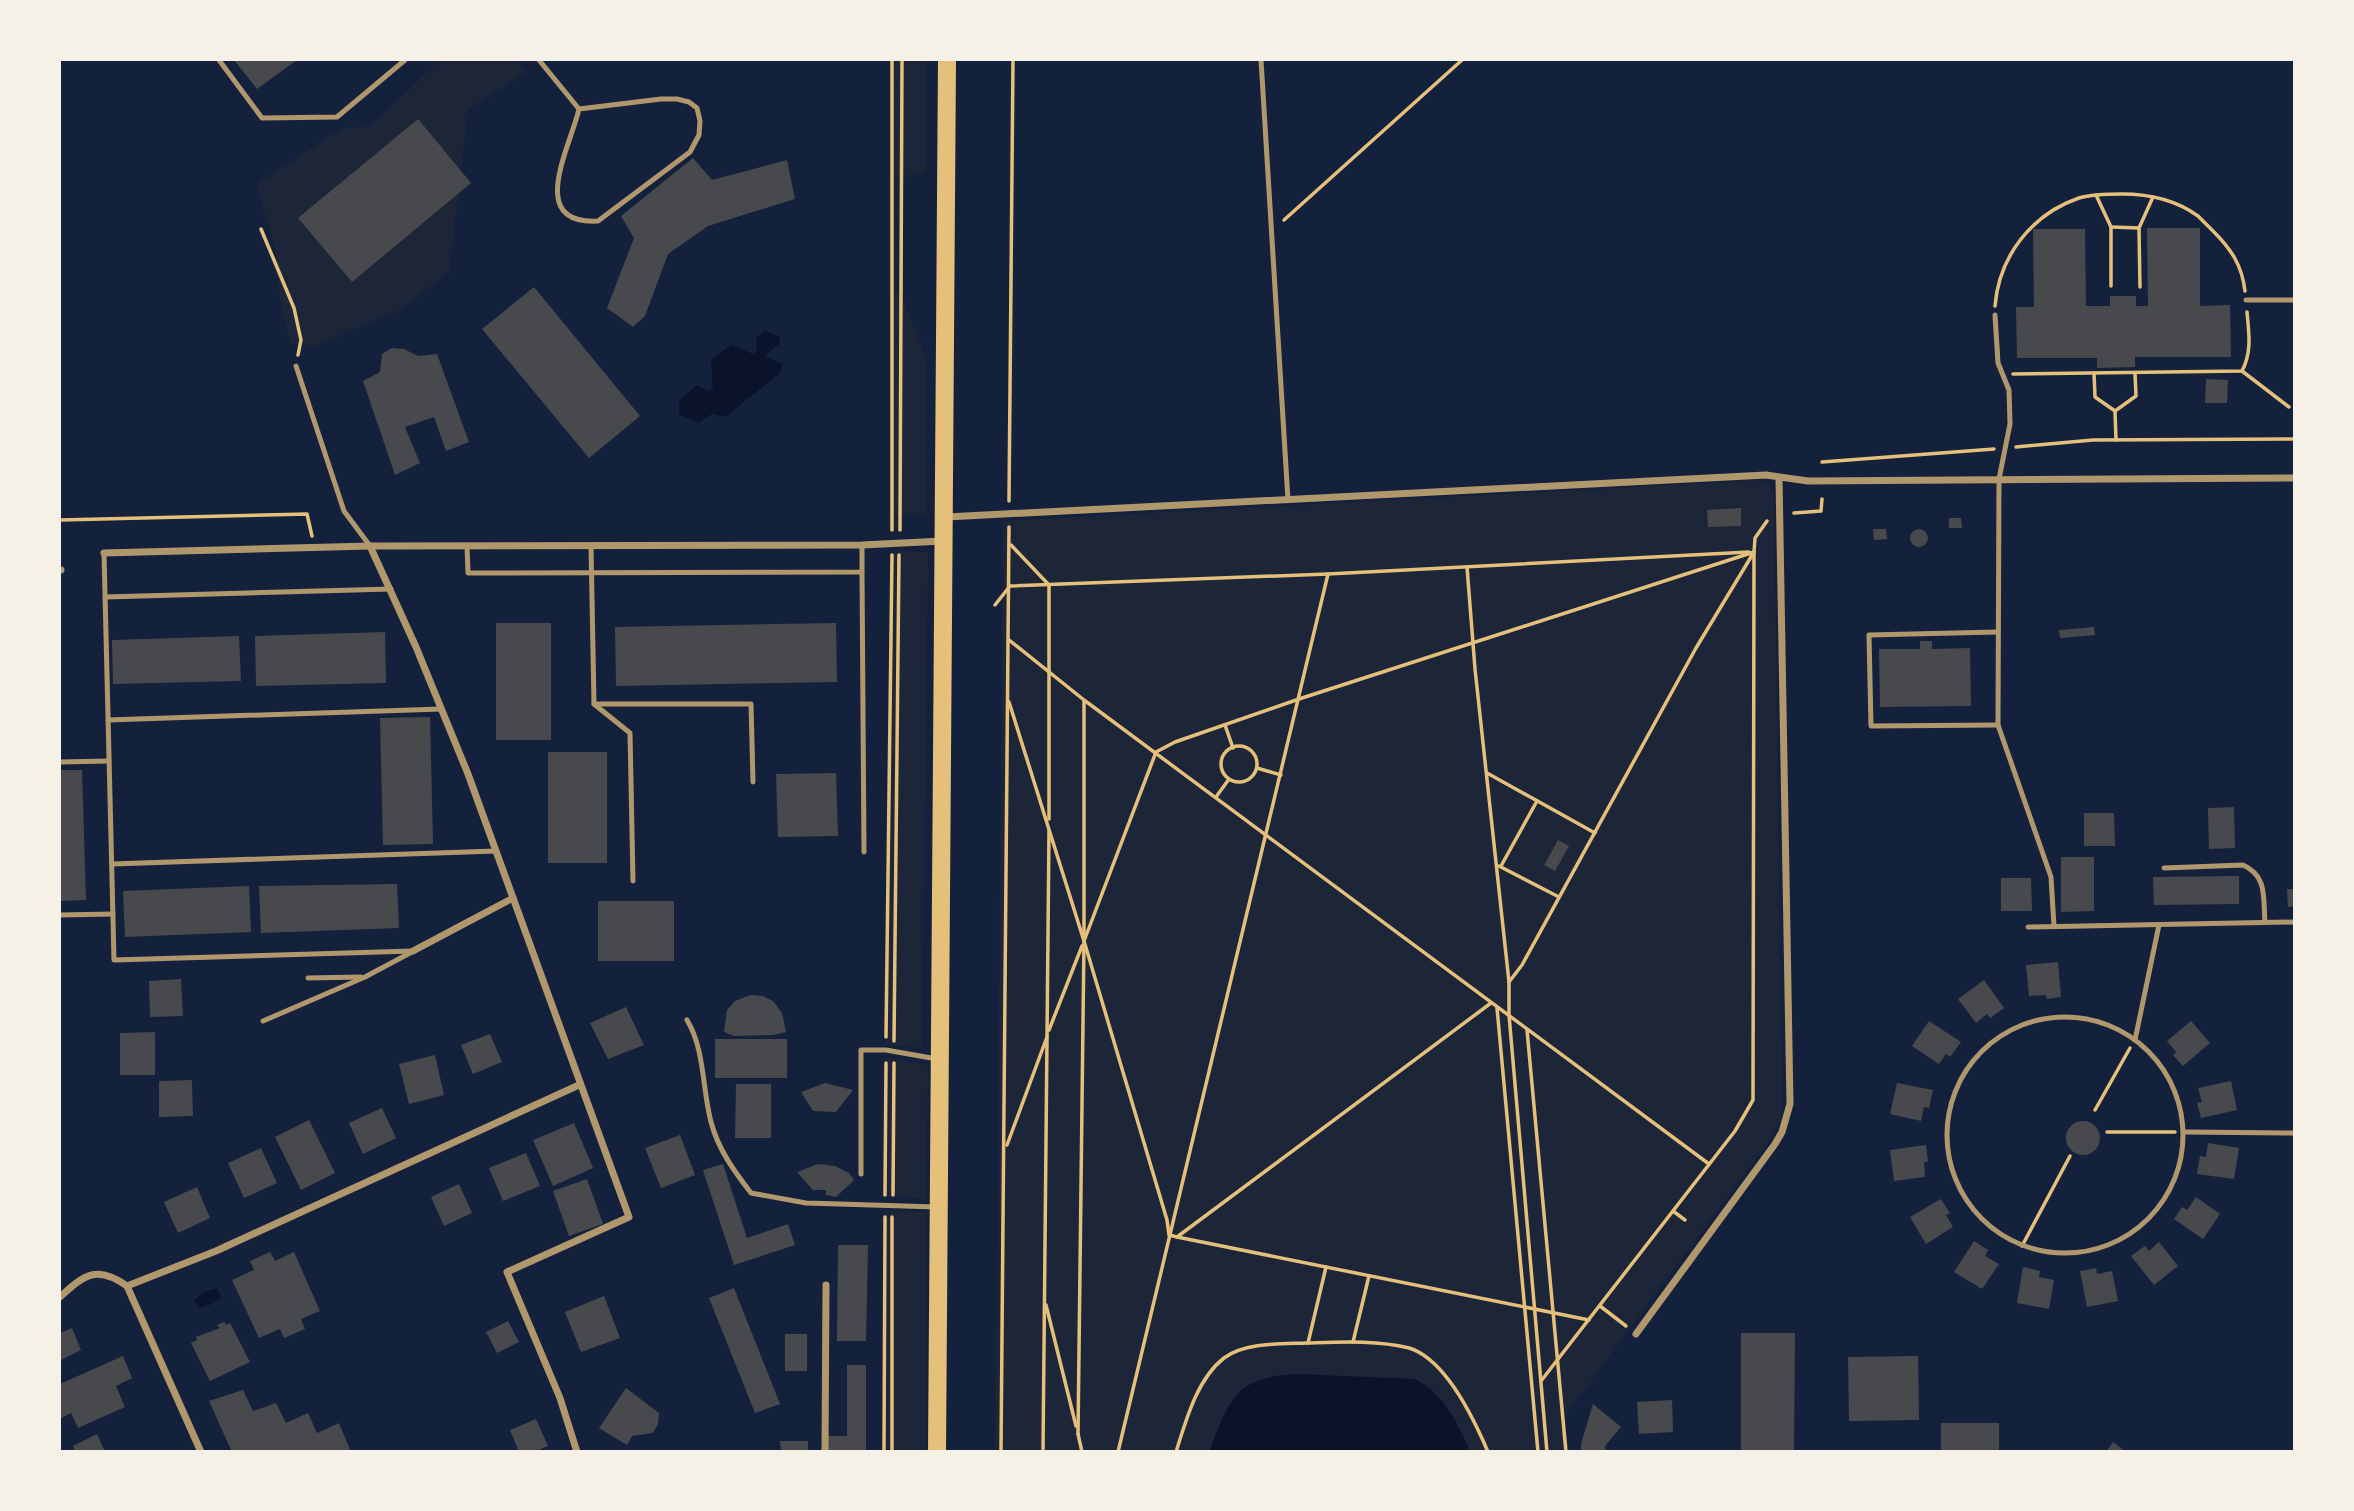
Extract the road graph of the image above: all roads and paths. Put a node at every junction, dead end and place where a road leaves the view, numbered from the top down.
1 (219, 60) edge
2 (405, 60) edge
3 (539, 60) edge
4 (892, 60) edge
5 (902, 60) edge
6 (947, 60) edge
7 (1013, 60) edge
8 (1261, 60) edge
9 (1462, 60) edge
10 (579, 109) junction
11 (2096, 195) junction
12 (2153, 197) junction
13 (2111, 228) junction
14 (2139, 228) junction
15 (261, 229) dead end
16 (1272, 231) junction
17 (2111, 286) dead end
18 (2140, 287) dead end
19 (2246, 300) junction
20 (2294, 300) edge
21 (1995, 315) joint
22 (296, 366) joint
23 (2242, 372) junction
24 (2094, 373) junction
25 (2135, 373) junction
26 (2003, 374) junction
27 (2289, 407) dead end
28 (2115, 411) junction
29 (2294, 439) edge
30 (2116, 440) junction
31 (2006, 448) junction
32 (1822, 461) dead end
33 (1779, 478) junction
34 (2294, 478) edge
35 (1999, 479) junction
36 (1822, 499) dead end
37 (1009, 501) dead end
38 (1288, 501) junction
39 (1794, 513) dead end
40 (1771, 515) dead end
41 (944, 517) junction
42 (60, 520) edge
43 (1009, 525) dead end
44 (944, 541) junction
45 (1009, 543) junction
46 (896, 544) junction
47 (591, 545) junction
48 (862, 545) junction
49 (370, 546) junction
50 (467, 546) junction
51 (314, 547) junction
52 (1754, 552) junction
53 (104, 553) joint
54 (1467, 567) junction
55 (862, 572) junction
56 (592, 573) junction
57 (1328, 574) junction
58 (1049, 585) junction
59 (1010, 586) junction
60 (391, 589) junction
61 (105, 597) junction
62 (891, 603) junction
63 (901, 603) junction
64 (995, 605) dead end
65 (1997, 632) junction
66 (1009, 640) junction
67 (1473, 643) junction
68 (1049, 670) junction
69 (1299, 699) junction
70 (1084, 700) junction
71 (1009, 702) junction
72 (594, 704) junction
73 (441, 709) junction
74 (108, 720) junction
75 (1224, 725) junction
76 (1998, 725) junction
77 (1233, 748) junction
78 (1156, 752) junction
79 (109, 761) junction
80 (60, 762) edge
81 (1257, 768) junction
82 (1486, 772) junction
83 (1281, 775) junction
84 (1230, 779) junction
85 (753, 782) dead end
86 (1216, 797) junction
87 (1537, 801) junction
88 (1049, 824) junction
89 (1595, 833) junction
90 (1267, 835) junction
91 (496, 851) junction
92 (864, 852) dead end
93 (112, 863) junction
94 (1498, 867) junction
95 (2164, 868) dead end
96 (633, 881) dead end
97 (1559, 897) junction
98 (513, 898) junction
99 (113, 914) junction
100 (60, 915) edge
101 (2265, 922) junction
102 (2294, 922) edge
103 (2159, 925) junction
104 (2054, 926) junction
105 (2028, 927) dead end
106 (1084, 941) junction
107 (413, 951) junction
108 (365, 976) junction
109 (308, 978) dead end
110 (1508, 982) junction
111 (1491, 1003) junction
112 (1497, 1008) junction
113 (1508, 1015) junction
114 (687, 1020) dead end
115 (263, 1021) dead end
116 (1527, 1030) junction
117 (1048, 1033) junction
118 (2135, 1040) junction
119 (886, 1051) junction
120 (894, 1052) junction
121 (940, 1060) junction
122 (579, 1085) junction
123 (2095, 1110) dead end
124 (2107, 1132) dead end
125 (2185, 1132) junction
126 (2294, 1133) edge
127 (1005, 1150) junction
128 (2070, 1156) dead end
129 (1709, 1164) junction
130 (861, 1174) dead end
131 (885, 1203) junction
132 (892, 1204) junction
133 (939, 1207) junction
134 (1673, 1211) junction
135 (1685, 1220) dead end
136 (1169, 1235) junction
137 (1177, 1237) junction
138 (2022, 1246) junction
139 (1326, 1267) junction
140 (1369, 1275) junction
141 (826, 1285) dead end
142 (127, 1286) junction
143 (60, 1297) edge
144 (1045, 1299) junction
145 (1600, 1306) junction
146 (1525, 1307) junction
147 (1535, 1308) junction
148 (1553, 1312) junction
149 (1589, 1320) junction
150 (1636, 1334) joint
151 (1353, 1342) junction
152 (1308, 1343) junction
153 (1557, 1359) junction
154 (1541, 1381) junction
155 (1078, 1434) junction
156 (201, 1451) edge
157 (577, 1451) edge
158 (825, 1451) edge
159 (884, 1451) edge
160 (892, 1451) edge
161 (937, 1451) edge
162 (1001, 1451) edge
163 (1043, 1451) edge
164 (1082, 1451) edge
165 (1118, 1451) edge
166 (1176, 1451) edge
167 (1488, 1451) edge
168 (1538, 1451) edge
169 (1547, 1451) edge
170 (1566, 1451) edge

1 - 2 lane
3 - 10 lane
4 - 46 path
5 - 46 path
6 - 41 main road
7 - 37 path
8 - 16 lane
9 - 16 path
10 - 10 lane
11 - 12 path
11 - 13 path
11 - 21 path
12 - 14 path
12 - 19 path
13 - 14 path
13 - 17 path
14 - 18 path
15 - 22 path
16 - 38 lane
19 - 20 lane
19 - 23 path
21 - 26 lane
22 - 49 lane
23 - 25 path
23 - 27 path
24 - 25 path
24 - 26 path
24 - 28 path
25 - 28 path
26 - 31 lane
28 - 30 path
29 - 30 path
30 - 31 path
31 - 32 path
31 - 35 lane
33 - 35 street
33 - 38 street
33 - 150 street
34 - 35 street
35 - 65 lane
36 - 39 path
38 - 41 street
40 - 52 path
41 - 44 main road
42 - 51 path
43 - 45 path
44 - 46 street
44 - 121 main road
45 - 58 path
45 - 59 path
46 - 48 street
46 - 62 path
46 - 63 path
47 - 48 street
47 - 50 street
47 - 56 lane
48 - 55 lane
49 - 50 street
49 - 51 street
49 - 60 street
50 - 56 lane
51 - 53 street
52 - 54 path
52 - 67 path
52 - 89 path
52 - 129 path
53 - 61 lane
54 - 57 path
54 - 67 path
55 - 56 lane
55 - 92 lane
56 - 72 lane
57 - 58 path
57 - 69 path
58 - 59 path
58 - 68 path
59 - 64 path
59 - 66 path
60 - 61 lane
60 - 73 street
61 - 74 lane
62 - 63 path
62 - 119 path
63 - 120 path
65 - 76 lane
65 - 76 lane
66 - 68 path
66 - 71 path
67 - 69 path
67 - 82 path
68 - 70 path
68 - 88 path
69 - 75 path
69 - 83 path
70 - 78 path
70 - 106 path
71 - 88 path
71 - 127 path
72 - 85 lane
72 - 96 lane
73 - 74 lane
73 - 91 street
74 - 79 lane
75 - 77 path
75 - 78 path
76 - 104 lane
77 - 81 path
77 - 84 path
78 - 86 path
78 - 106 path
79 - 80 lane
79 - 93 lane
81 - 83 path
81 - 84 path
82 - 87 path
82 - 94 path
83 - 90 path
84 - 86 path
86 - 90 path
87 - 89 path
87 - 94 path
88 - 106 path
88 - 117 path
89 - 97 path
90 - 111 path
90 - 136 path
91 - 93 lane
91 - 98 street
93 - 99 lane
94 - 97 path
94 - 110 path
95 - 101 lane
97 - 110 path
98 - 107 street
98 - 122 street
99 - 100 lane
99 - 107 lane
101 - 102 lane
101 - 103 lane
103 - 104 lane
103 - 118 lane
104 - 105 lane
106 - 117 path
106 - 136 path
106 - 155 path
107 - 108 lane
108 - 109 lane
108 - 115 lane
110 - 113 path
111 - 112 path
111 - 137 path
112 - 113 path
112 - 146 path
113 - 116 path
113 - 147 path
114 - 131 lane
116 - 129 path
116 - 148 path
117 - 127 path
117 - 144 path
118 - 123 path
118 - 125 lane
118 - 138 lane
119 - 120 lane
119 - 130 lane
119 - 131 path
120 - 121 lane
120 - 132 path
121 - 133 main road
122 - 142 street
122 - 157 street
124 - 125 path
125 - 126 lane
125 - 138 lane
127 - 162 path
128 - 138 path
129 - 134 path
131 - 132 lane
131 - 159 path
132 - 133 lane
132 - 160 path
133 - 161 main road
134 - 135 path
134 - 145 path
136 - 137 path
136 - 165 path
137 - 139 path
139 - 140 path
139 - 152 path
140 - 146 path
140 - 151 path
141 - 158 street
142 - 143 street
142 - 156 street
144 - 155 path
144 - 163 path
145 - 149 path
145 - 150 path
146 - 147 path
146 - 168 path
147 - 148 path
147 - 154 path
148 - 149 path
148 - 153 path
149 - 153 path
151 - 152 path
151 - 167 path
152 - 166 path
153 - 154 path
153 - 170 path
154 - 169 path
155 - 164 path

